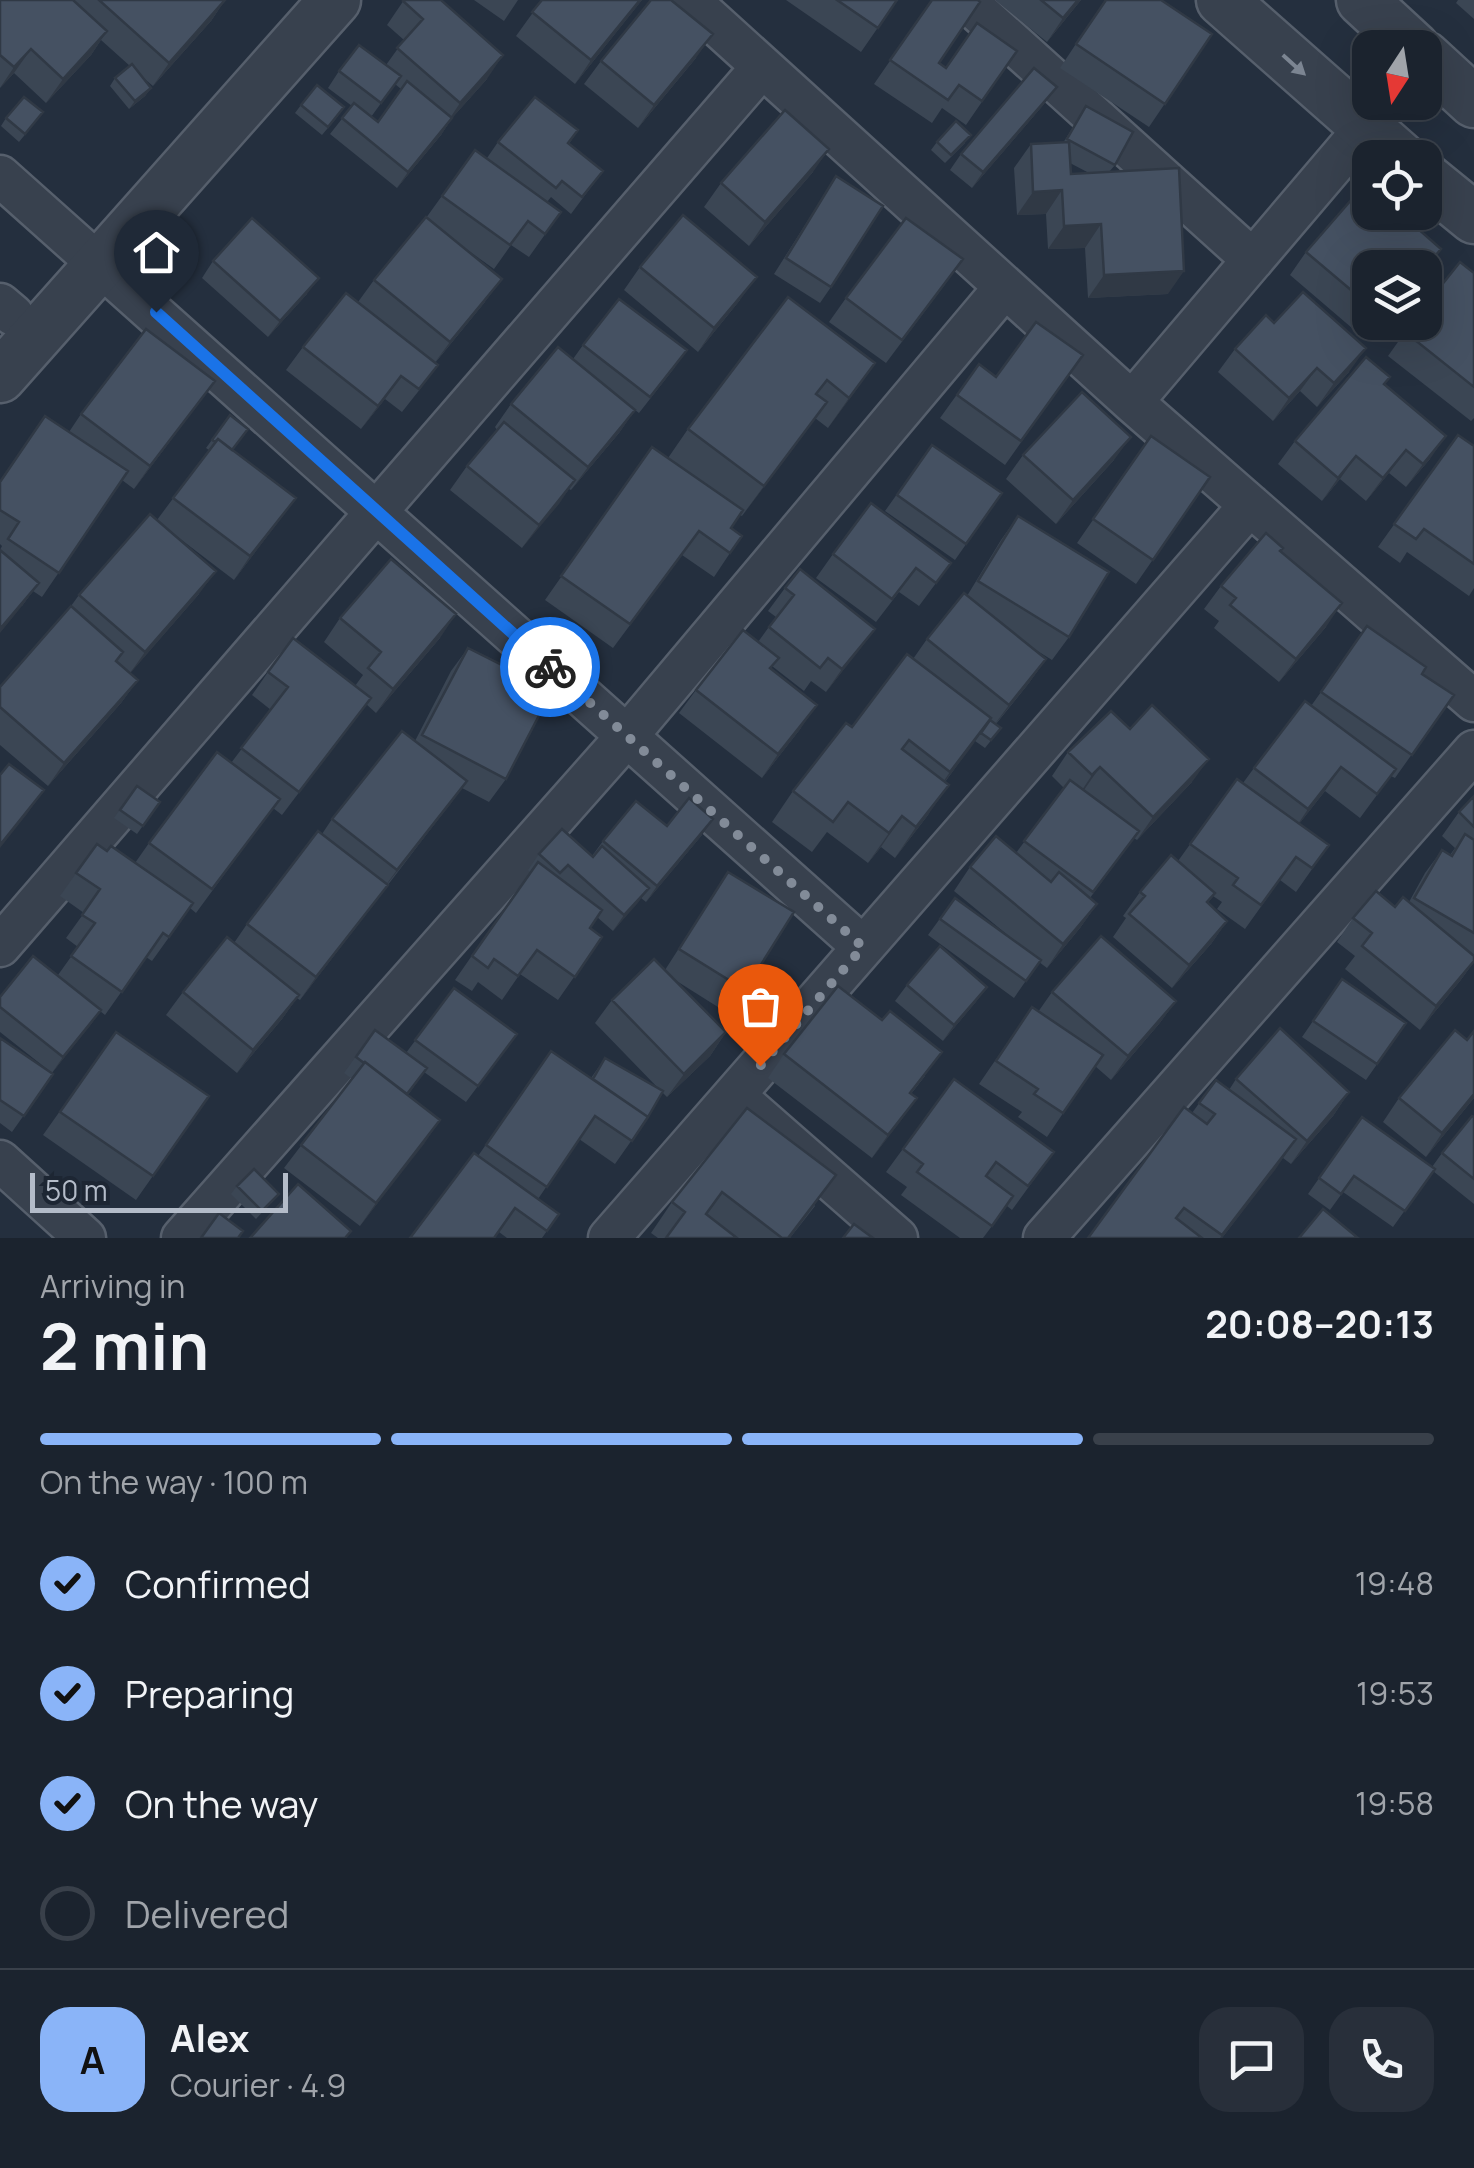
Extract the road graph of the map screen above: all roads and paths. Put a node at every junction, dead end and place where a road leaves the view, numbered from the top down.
1 (294, 0) edge
2 (335, 0) edge
3 (689, 0) edge
4 (965, 0) edge
5 (1222, 0) edge
6 (1362, 0) edge
7 (1394, 30) edge
8 (762, 67) junction
9 (1442, 73) edge
10 (1474, 102) edge
11 (1380, 140) edge
12 (1352, 171) edge
13 (0, 176) edge
14 (1442, 192) edge
15 (1474, 218) edge
16 (88, 254) junction
17 (1253, 260) junction
18 (1005, 287) junction
19 (4, 316) edge
20 (0, 377) edge
21 (1132, 402) junction
22 (1250, 505) junction
23 (376, 512) junction
24 (1474, 701) edge
25 (627, 736) junction
26 (1474, 752) edge
27 (0, 946) edge
28 (863, 947) junction
29 (734, 1095) junction
30 (0, 1161) edge
31 (85, 1238) edge
32 (182, 1238) edge
33 (609, 1238) edge
34 (897, 1238) edge
35 (1044, 1238) edge

1 - 16 street
2 - 16 street
3 - 8 street
4 - 17 street
5 -> 11 street
6 - 7 street
8 - 18 street
8 - 23 street
9 - 10 street
12 - 17 street
13 - 16 street
14 - 15 street
16 - 19 street
16 - 20 street
16 - 23 street
17 - 21 street
18 - 21 street
18 - 25 street
21 - 22 street
22 - 24 street
22 - 28 street
23 - 25 street
23 - 27 street
25 - 28 street
25 - 32 street
26 - 35 street
28 - 29 street
29 - 33 street
29 - 34 street
30 - 31 street

